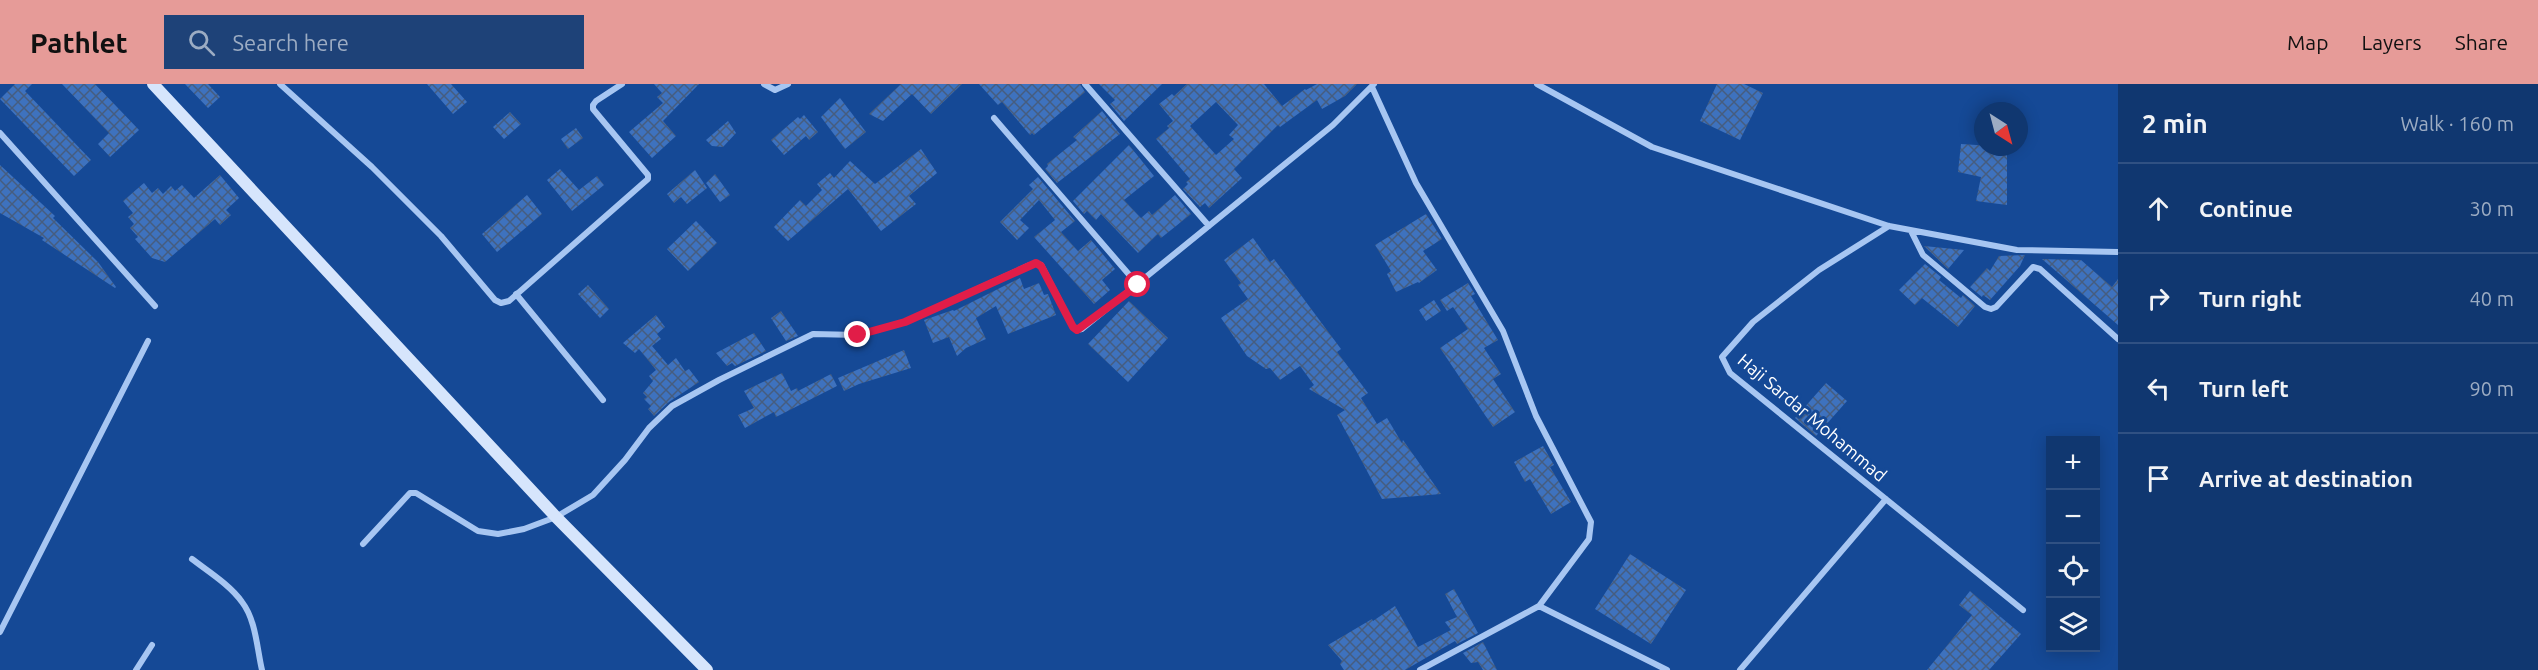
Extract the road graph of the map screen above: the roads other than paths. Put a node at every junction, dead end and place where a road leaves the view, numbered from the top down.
1 (153, 84) edge
2 (280, 84) edge
3 (622, 84) edge
4 (764, 84) edge
5 (788, 84) edge
6 (1085, 84) edge
7 (1537, 84) edge
8 (1373, 86) edge
9 (994, 118) dead end
10 (0, 133) edge
11 (1209, 226) junction
12 (1889, 226) junction
13 (1911, 231) junction
14 (2118, 252) edge
15 (1138, 285) junction
16 (516, 294) junction
17 (155, 306) dead end
18 (2118, 339) edge
19 (148, 341) dead end
20 (603, 400) dead end
21 (1886, 499) junction
22 (556, 517) junction
23 (363, 544) dead end
24 (192, 559) dead end
25 (1539, 606) junction
26 (2023, 610) dead end
27 (0, 632) edge
28 (152, 645) dead end
29 (1653, 668) edge
30 (136, 670) edge
31 (262, 670) edge
32 (707, 670) edge
33 (1420, 670) edge
34 (1667, 670) edge
35 (1740, 670) edge

1 - 22 street
2 - 16 street
3 - 16 street
4 - 5 street
6 - 11 street
7 - 12 street
8 - 11 street
8 - 25 street
9 - 15 street
10 - 17 street
11 - 15 street
12 - 13 street
12 - 21 street, Haji Sardar Mohammad
13 - 14 street
13 - 18 street
15 - 22 street
16 - 20 street
19 - 27 street
21 - 26 street, Haji Sardar Mohammad
21 - 35 street
22 - 23 street
22 - 32 street
24 - 31 street
25 - 29 street
25 - 33 street
28 - 30 street
29 - 34 street

